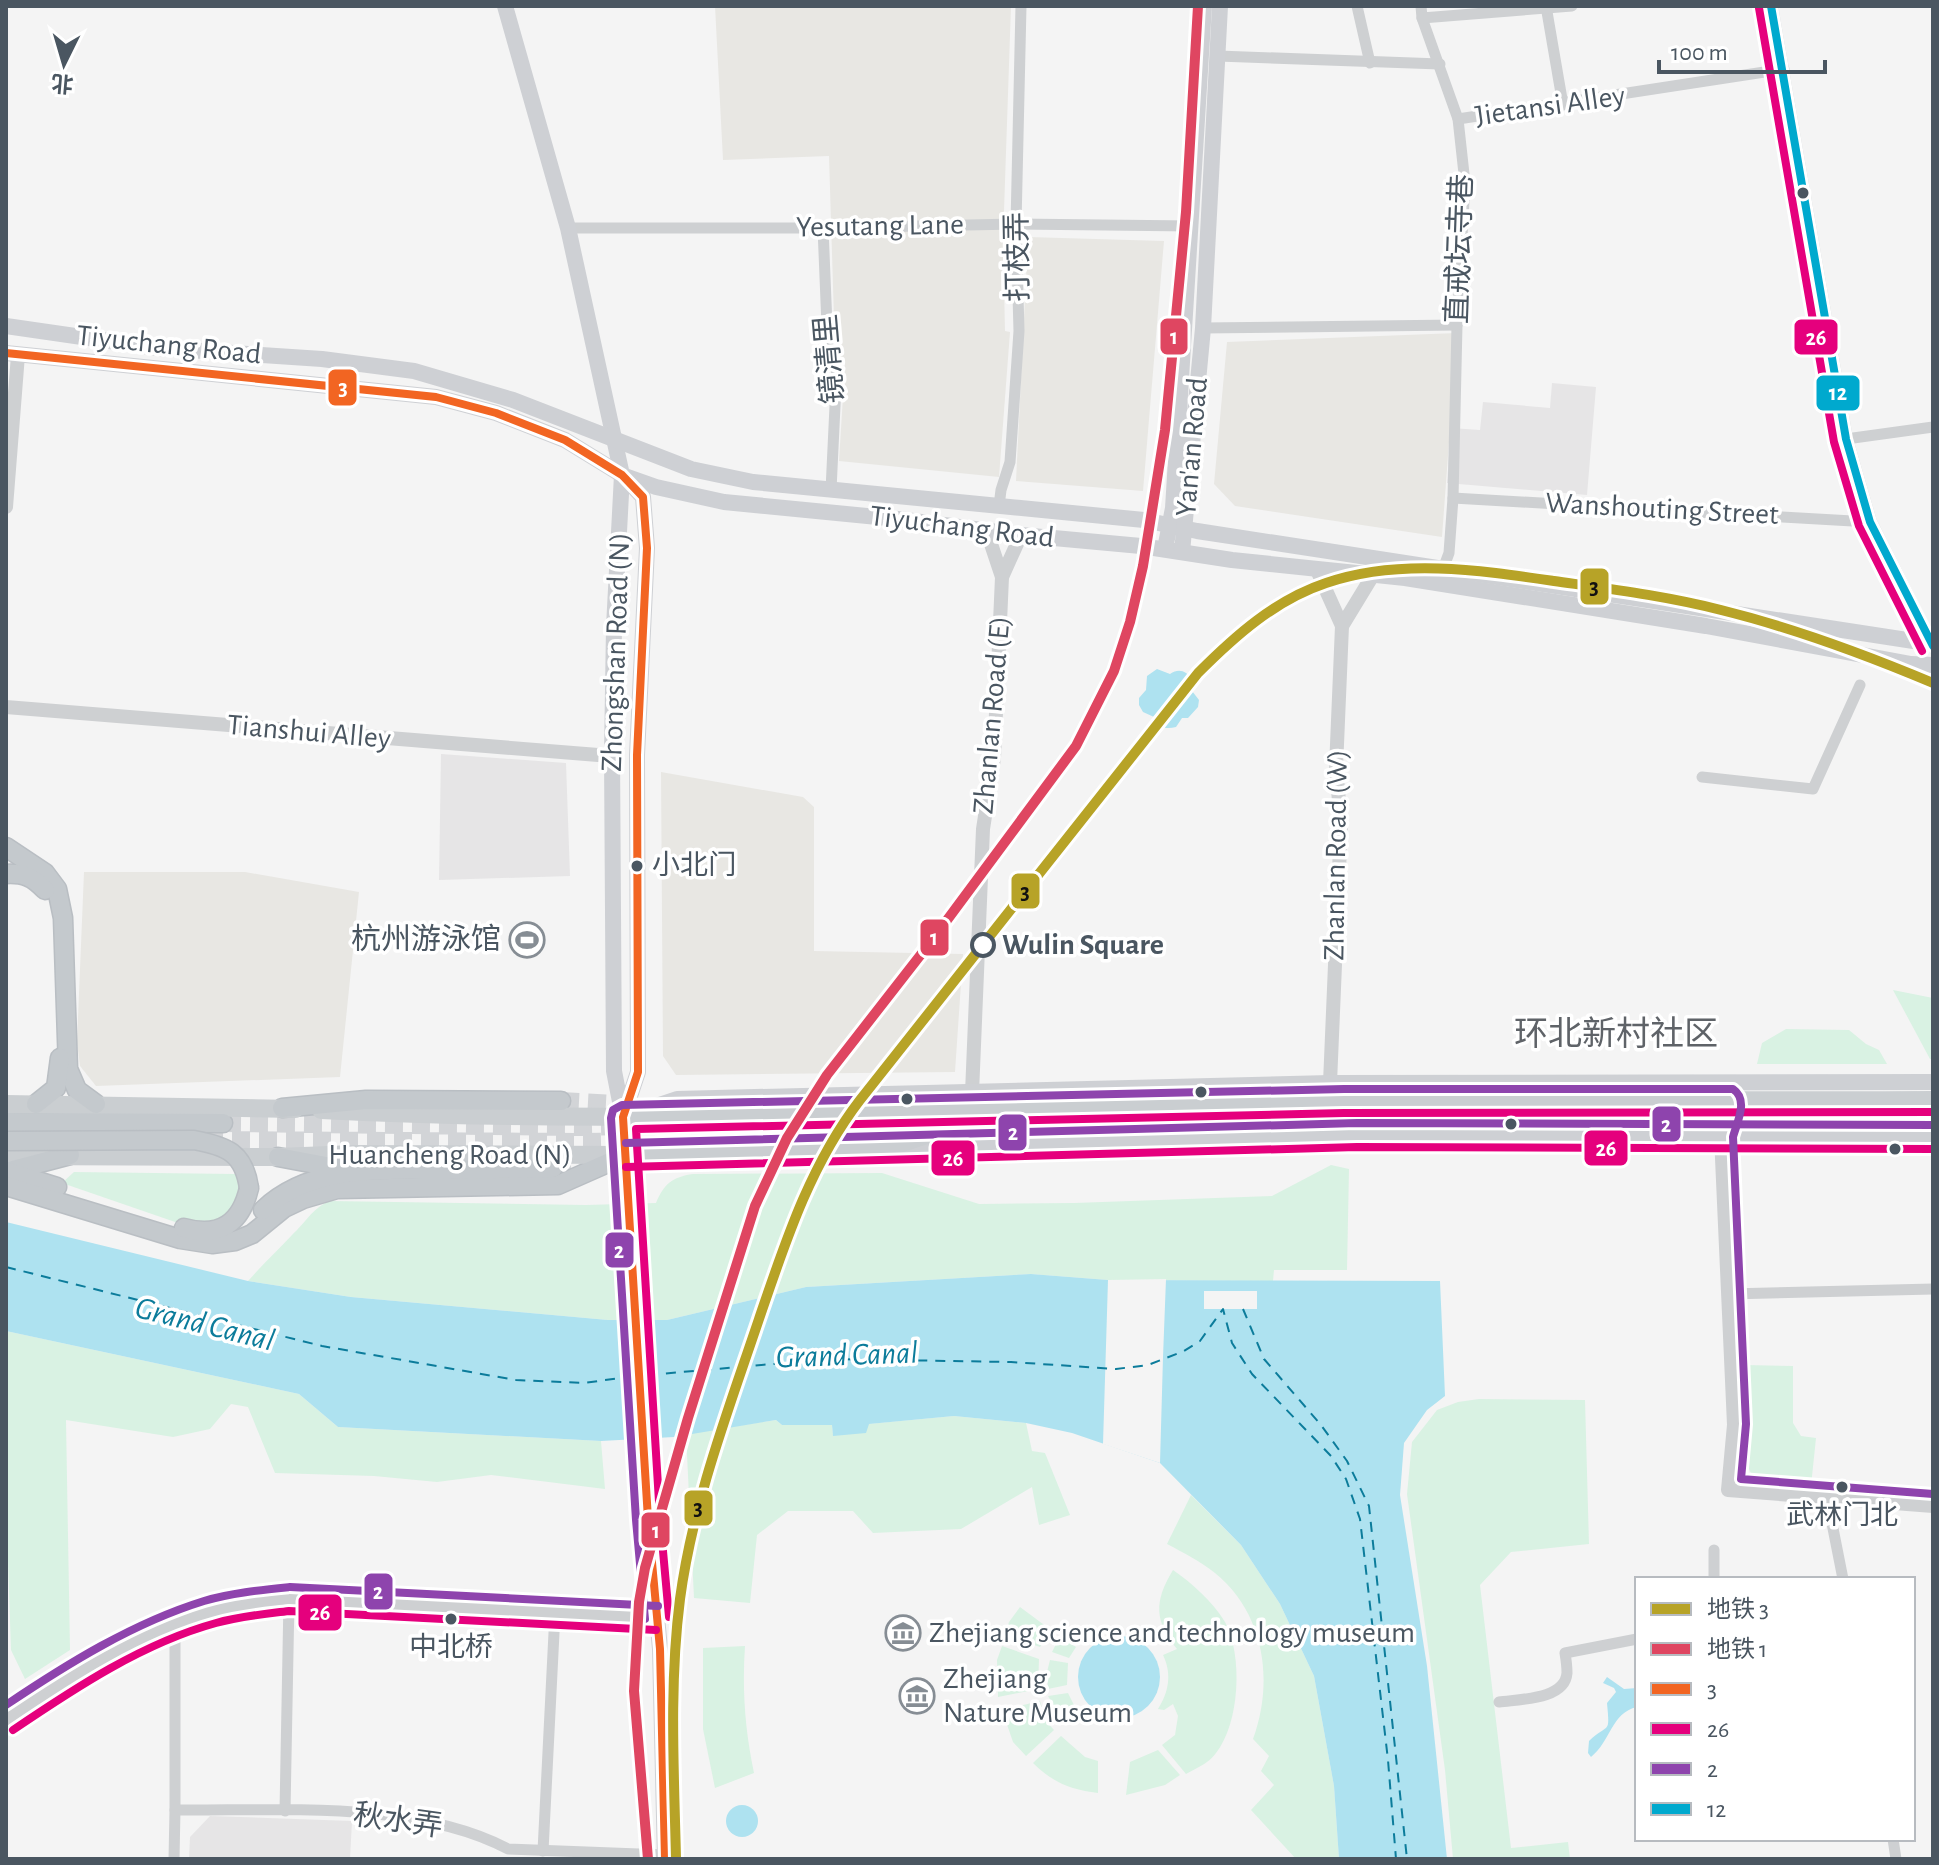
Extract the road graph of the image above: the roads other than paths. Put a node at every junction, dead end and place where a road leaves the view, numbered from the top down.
1 (505, 6) edge
2 (1021, 6) edge
3 (1204, 6) edge
4 (1220, 6) edge
5 (1357, 6) edge
6 (1572, 6) edge
7 (1771, 6) edge
8 (1546, 8) edge
9 (1422, 12) edge
10 (1218, 56) junction
11 (1370, 63) junction
12 (1440, 64) junction
13 (1784, 69) junction
14 (1563, 105) junction
15 (1458, 119) junction
16 (1016, 224) junction
17 (1192, 226) junction
18 (568, 228) junction
19 (823, 228) junction
20 (1457, 325) junction
21 (6, 326) edge
22 (1203, 328) junction
23 (1176, 338) dead end
24 (12, 354) edge
25 (1933, 427) edge
26 (612, 438) junction
27 (1846, 439) junction
28 (622, 475) junction
29 (831, 490) junction
30 (1453, 498) junction
31 (999, 506) junction
32 (6, 507) edge
33 (1870, 522) junction
34 (1177, 527) junction
35 (987, 532) junction
36 (1021, 535) junction
37 (1174, 550) junction
38 (1316, 568) junction
39 (1443, 569) junction
40 (1373, 575) junction
41 (1002, 577) junction
42 (1342, 626) junction
43 (1932, 645) edge
44 (1933, 665) edge
45 (1860, 685) dead end
46 (6, 707) edge
47 (612, 753) junction
48 (1702, 777) dead end
49 (6, 847) edge
50 (6, 874) edge
51 (59, 918) junction
52 (1735, 1082) junction
53 (1933, 1082) edge
54 (1330, 1083) junction
55 (972, 1093) junction
56 (1933, 1100) edge
57 (561, 1101) tunnel mouth
58 (1730, 1101) junction
59 (6, 1104) edge
60 (36, 1104) junction
61 (96, 1104) junction
62 (282, 1108) junction
63 (623, 1117) junction
64 (6, 1122) edge
65 (1933, 1122) edge
66 (223, 1123) tunnel mouth
67 (1722, 1129) junction
68 (1933, 1137) edge
69 (6, 1141) edge
70 (70, 1155) junction
71 (626, 1155) junction
72 (6, 1156) edge
73 (278, 1157) junction
74 (553, 1168) tunnel mouth
75 (6, 1170) edge
76 (363, 1171) junction
77 (6, 1186) edge
78 (212, 1244) junction
79 (1933, 1289) edge
80 (1728, 1294) junction
81 (1827, 1498) junction
82 (1933, 1506) edge
83 (1714, 1550) dead end
84 (1714, 1577) edge
85 (1843, 1577) edge
86 (289, 1599) junction
87 (555, 1613) junction
88 (657, 1618) junction
89 (175, 1627) junction
90 (1635, 1639) edge
91 (1499, 1702) dead end
92 (6, 1720) edge
93 (175, 1810) junction
94 (285, 1811) junction
95 (543, 1851) junction
96 (520, 1854) edge
97 (665, 1857) edge
98 (174, 1859) edge

1 - 18 main road, Zhongshan Road (N)
2 - 16 street, 打枝弄
3 - 17 main road, Yan'an Road
4 - 10 main road, Yan'an Road
5 - 11 street
6 - 8 street
7 - 13 street
8 - 9 street
8 - 14 street
9 - 12 street, 直戒坛寺巷
10 - 11 street
10 - 22 main road, Yan'an Road
11 - 12 street
12 - 15 street, 直戒坛寺巷
13 - 14 street, Jietansi Alley
13 - 27 street
14 - 15 street, Jietansi Alley
15 - 20 street, 直戒坛寺巷
16 - 17 street, Yesutang Lane
16 - 19 street, Yesutang Lane
16 - 31 street, 打枝弄
17 - 34 main road, Yan'an Road
18 - 19 street, Yesutang Lane
18 - 26 main road, Zhongshan Road (N)
19 - 29 street, 镜清里
20 - 22 street
20 - 30 street, 直戒坛寺巷
21 - 26 main road, Tiyuchang Road
22 - 34 main road, Yan'an Road
23 - 34 main road
24 - 28 main road, Tiyuchang Road
24 - 32 street
25 - 27 street
26 - 28 main road, Zhongshan Road (N)
26 - 29 main road, Tiyuchang Road
27 - 33 street
28 - 35 main road, Tiyuchang Road
28 - 47 main road, Zhongshan Road (N)
28 - 63 main road, Zhongshan Road (N)
29 - 31 main road, Tiyuchang Road
30 - 33 street, Wanshouting Street
30 - 39 street, 直戒坛寺巷
31 - 34 main road, Tiyuchang Road
33 - 43 street
34 - 37 main road, Yan'an Road
34 - 39 main road, Tiyuchang Road
35 - 36 main road, Tiyuchang Road
35 - 41 street, Zhanlan Road (E)
36 - 37 main road, Tiyuchang Road
36 - 41 street, Zhanlan Road (E)
37 - 38 main road, Tiyuchang Road
38 - 40 main road, Tiyuchang Road
38 - 42 street, Zhanlan Road (W)
39 - 43 main road, Tiyuchang Road
40 - 42 street, Zhanlan Road (W)
40 - 44 main road, Tiyuchang Road
41 - 55 street, Zhanlan Road (E)
42 - 54 street, Zhanlan Road (W)
45 - 48 street
46 - 47 street, Tianshui Alley
47 - 63 main road, Zhongshan Road (N)
49 - 51 highway
50 - 51 highway
51 - 60 highway
51 - 61 highway
52 - 53 main road, Huancheng Road (N)
52 - 54 main road, Huancheng Road (N)
52 - 58 street
54 - 55 main road, Huancheng Road (N)
55 - 63 main road, Huancheng Road (N)
56 - 58 main road, Huancheng Road (N)
57 - 62 highway
58 - 63 main road, Huancheng Road (N)
58 - 67 street
59 - 60 main road, Huancheng Road (N)
60 - 61 main road, Huancheng Road (N)
61 - 62 main road, Huancheng Road (N)
62 - 63 main road, Huancheng Road (N)
63 - 71 main road, Zhongshan Road (N)
64 - 66 highway
65 - 67 main road, Huancheng Road (N)
67 - 68 main road, Huancheng Road (N)
67 - 71 main road, Huancheng Road (N)
67 - 80 street
69 - 75 highway, bridge
70 - 72 main road, Huancheng Road (N)
70 - 73 main road, Huancheng Road (N)
70 - 75 highway
71 - 73 main road, Huancheng Road (N)
71 - 78 highway
71 - 88 main road, Zhongshan Road (N)
73 - 76 highway
74 - 76 highway
76 - 78 highway
77 - 78 highway
79 - 80 street
80 - 81 street
81 - 82 street
81 - 85 street
83 - 84 street
86 - 87 street
86 - 89 street
86 - 94 street
87 - 88 street
87 - 95 street
88 - 97 main road, Zhongshan Road (N)
89 - 92 street
89 - 93 street
90 - 91 street
93 - 94 street, 秋水弄
93 - 98 street
94 - 96 street, 秋水弄
95 - 96 street, 秋水弄
95 - 97 street, 秋水弄

